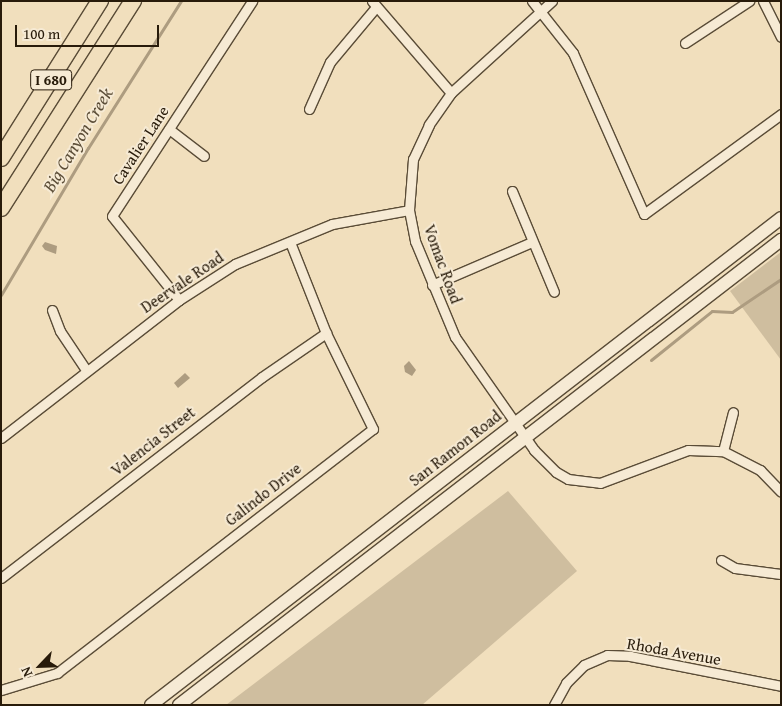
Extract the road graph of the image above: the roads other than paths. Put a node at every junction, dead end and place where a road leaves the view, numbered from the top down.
1 (100, 1) edge
2 (133, 1) edge
3 (252, 1) edge
4 (532, 1) edge
5 (552, 1) edge
6 (749, 1) edge
7 (763, 1) edge
8 (374, 4) edge
9 (540, 11) junction
10 (781, 37) edge
11 (685, 43) dead end
12 (451, 93) junction
13 (309, 109) dead end
14 (781, 114) edge
15 (169, 129) junction
16 (204, 156) dead end
17 (1, 158) edge
18 (512, 191) dead end
19 (1, 208) edge
20 (409, 210) junction
21 (781, 218) edge
22 (781, 240) edge
23 (290, 242) junction
24 (532, 242) junction
25 (432, 285) junction
26 (554, 292) dead end
27 (179, 300) junction
28 (52, 310) dead end
29 (326, 333) junction
30 (86, 370) junction
31 (733, 412) dead end
32 (514, 423) junction
33 (1, 438) edge
34 (525, 438) junction
35 (723, 451) junction
36 (781, 492) edge
37 (722, 560) dead end
38 (781, 574) edge
39 (1, 578) edge
40 (781, 686) edge
41 (1, 690) edge
42 (151, 705) edge
43 (178, 705) edge
44 (554, 705) edge

1 - 17 highway, I 680
2 - 19 highway, I 680
3 - 15 street, Cavalier Lane
4 - 9 street
5 - 9 street, Vomac Road
6 - 11 street
7 - 10 street
8 - 12 street
8 - 13 street
9 - 12 street, Vomac Road
9 - 14 street
12 - 20 street, Vomac Road
15 - 16 street
15 - 27 street, Cavalier Lane
18 - 24 street
20 - 23 street, Deervale Road
20 - 25 street, Vomac Road
21 - 32 main road, San Ramon Road
22 - 34 main road
23 - 27 street, Deervale Road
23 - 29 street, Galindo Drive
24 - 25 street
24 - 26 street
25 - 32 street, Vomac Road
27 - 30 street, Deervale Road
28 - 30 street
29 - 39 street, Valencia Street
29 - 41 street, Galindo Drive
30 - 33 street, Deervale Road
31 - 35 street
32 - 34 street, Vomac Road
32 - 42 main road, San Ramon Road
34 - 35 street, Vomac Road
34 - 43 main road
35 - 36 street
37 - 38 street
40 - 44 street, Rhoda Avenue

